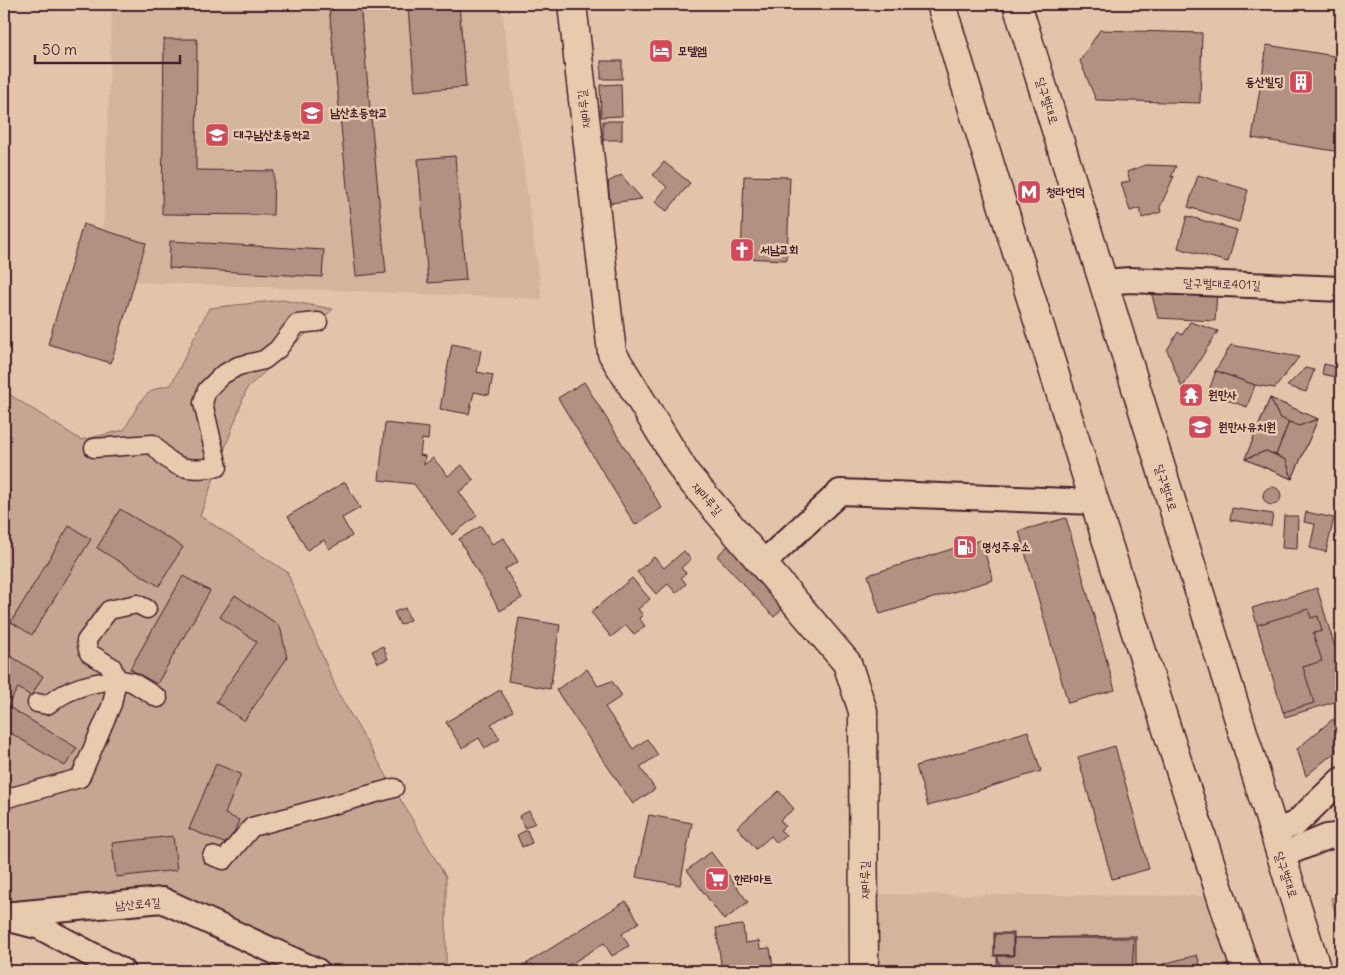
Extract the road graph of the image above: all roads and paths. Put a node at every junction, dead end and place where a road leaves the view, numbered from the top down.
1 (572, 4) edge
2 (941, 4) edge
3 (1017, 4) edge
4 (1104, 282) junction
5 (1341, 289) edge
6 (318, 322) dead end
7 (94, 448) dead end
8 (1095, 502) junction
9 (762, 564) junction
10 (147, 609) dead end
11 (117, 680) junction
12 (158, 698) dead end
13 (37, 703) dead end
14 (1341, 780) edge
15 (394, 788) dead end
16 (4, 799) edge
17 (1341, 835) edge
18 (1276, 844) junction
19 (212, 856) dead end
20 (4, 916) edge
21 (122, 971) edge
22 (317, 971) edge
23 (864, 971) edge
24 (1246, 971) edge
25 (1317, 971) edge

1 - 9 main road, 재마루길
2 - 8 main road
3 - 4 main road, 달구벌대로
4 - 5 street, 달구벌대로401길
4 - 18 main road, 달구벌대로
6 - 7 street
8 - 9 street
8 - 24 main road
9 - 23 main road, 재마루길
10 - 11 street
11 - 12 street
11 - 13 street
11 - 16 street
14 - 18 street
15 - 19 street
17 - 18 street
18 - 25 main road, 달구벌대로
20 - 21 street
20 - 22 street, 남산로4길

